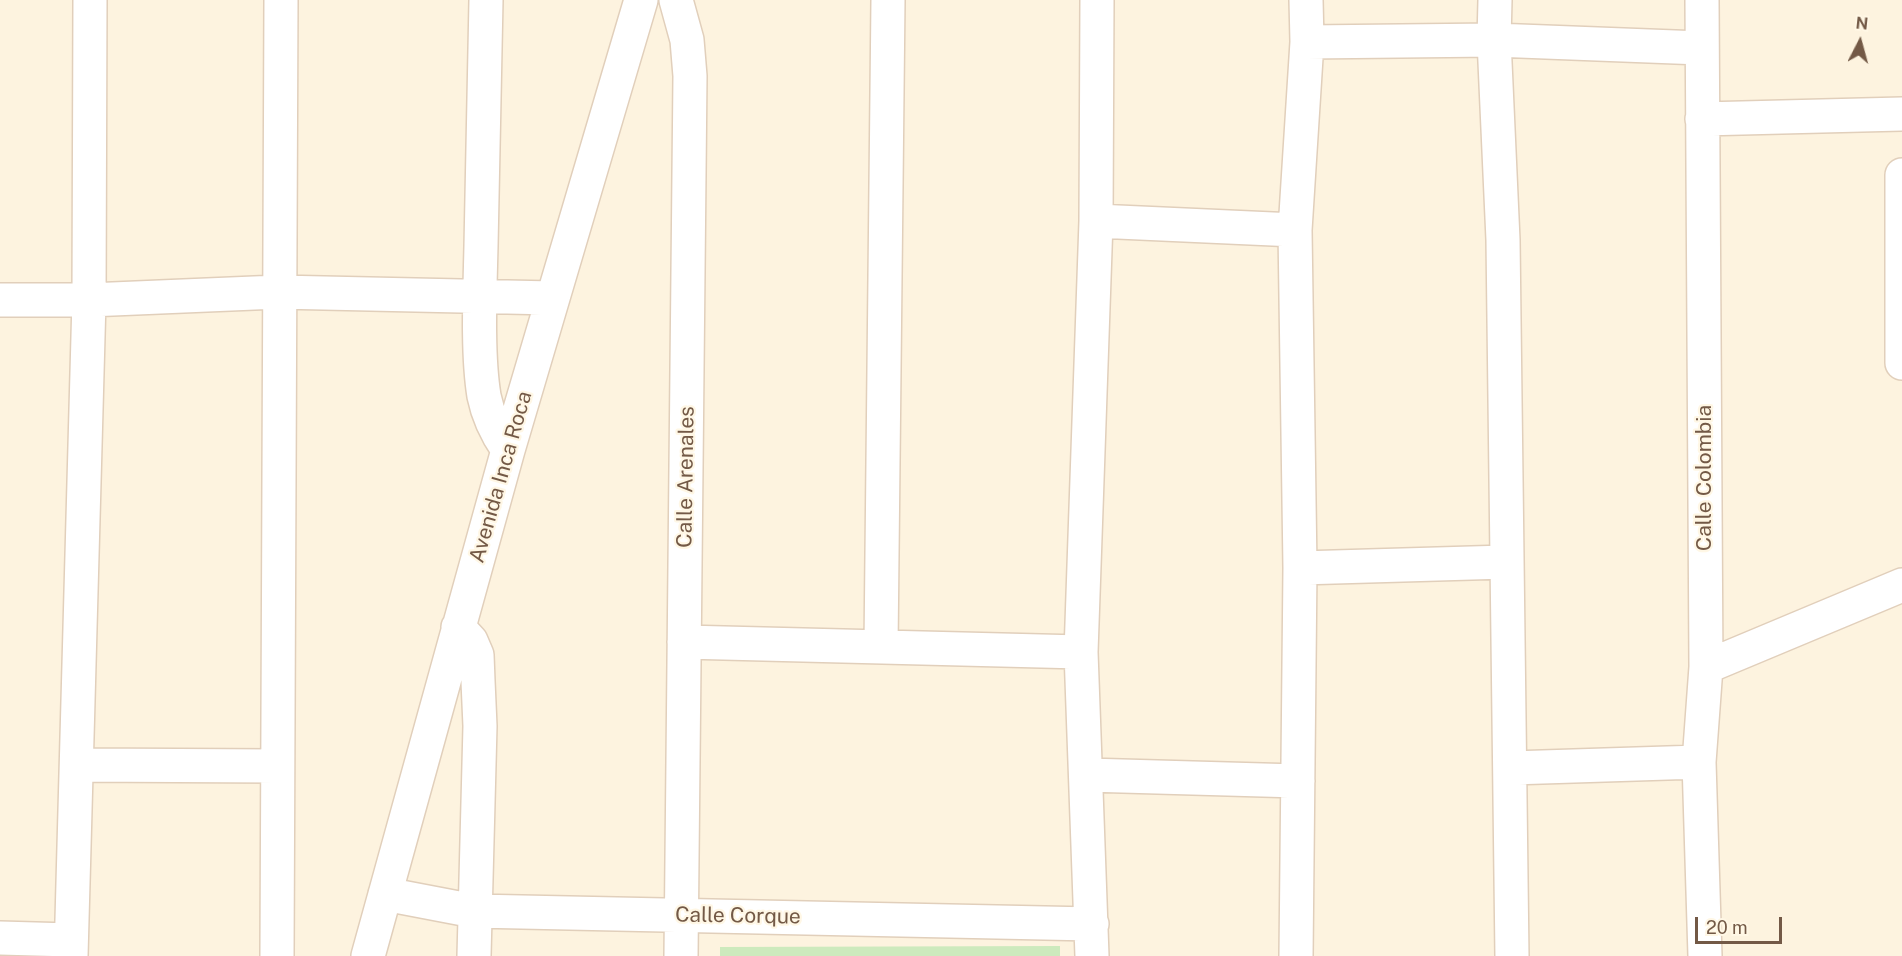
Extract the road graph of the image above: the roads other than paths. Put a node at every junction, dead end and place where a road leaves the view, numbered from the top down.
1 (90, 0) edge
2 (281, 0) edge
3 (486, 0) edge
4 (641, 0) edge
5 (676, 0) edge
6 (888, 0) edge
7 (1097, 0) edge
8 (1306, 0) edge
9 (1495, 0) edge
10 (1702, 0) edge
11 (1494, 40) junction
12 (1307, 42) junction
13 (1701, 48) junction
14 (1902, 114) edge
15 (1702, 119) junction
16 (1902, 175) edge
17 (1096, 221) junction
18 (1295, 230) junction
19 (1901, 272) edge
20 (278, 292) junction
21 (480, 296) junction
22 (553, 298) junction
23 (0, 300) edge
24 (89, 300) junction
25 (1902, 363) edge
26 (508, 450) junction
27 (1506, 562) junction
28 (1300, 568) junction
29 (1902, 585) edge
30 (458, 627) junction
31 (684, 642) junction
32 (881, 647) junction
33 (1081, 652) junction
34 (1706, 667) junction
35 (1699, 762) junction
36 (77, 765) junction
37 (277, 766) junction
38 (1510, 768) junction
39 (1087, 775) junction
40 (1298, 782) junction
41 (385, 894) junction
42 (474, 911) junction
43 (681, 914) junction
44 (1092, 924) junction
45 (0, 938) edge
46 (71, 948) edge
47 (277, 956) edge
48 (368, 956) edge
49 (474, 956) edge
50 (681, 956) edge
51 (1092, 956) edge
52 (1296, 956) edge
53 (1512, 956) edge
54 (1705, 956) edge

1 - 24 street
2 - 20 street
3 - 21 street
4 - 22 street, Avenida Inca Roca
5 - 31 street, Calle Arenales
6 - 32 street
7 - 17 street
8 - 12 street
9 - 11 street
10 - 13 street, Calle Colombia
11 - 12 street
11 - 13 street
11 - 27 street
12 - 18 street
13 - 15 street, Calle Colombia
14 - 15 street
15 - 34 street, Calle Colombia
16 - 19 street
17 - 18 street
17 - 33 street
18 - 28 street
19 - 25 street
20 - 21 street
20 - 24 street
20 - 37 street
21 - 22 street
21 - 26 street
22 - 26 street, Avenida Inca Roca
23 - 24 street
24 - 36 street
26 - 30 street, Avenida Inca Roca
27 - 28 street
27 - 38 street
28 - 40 street
29 - 34 street
30 - 41 street, Avenida Inca Roca
30 - 42 street
31 - 32 street
31 - 43 street, Calle Arenales
32 - 33 street
33 - 39 street
34 - 35 street, Calle Colombia
35 - 38 street
35 - 54 street, Calle Colombia
36 - 37 street
36 - 46 street
37 - 47 street
38 - 53 street
39 - 40 street
39 - 44 street
40 - 52 street
41 - 42 street, Calle Corque
41 - 48 street, Avenida Inca Roca
42 - 43 street, Calle Corque
42 - 49 street
43 - 44 street, Calle Corque
43 - 50 street, Calle Arenales
44 - 51 street
45 - 46 street

